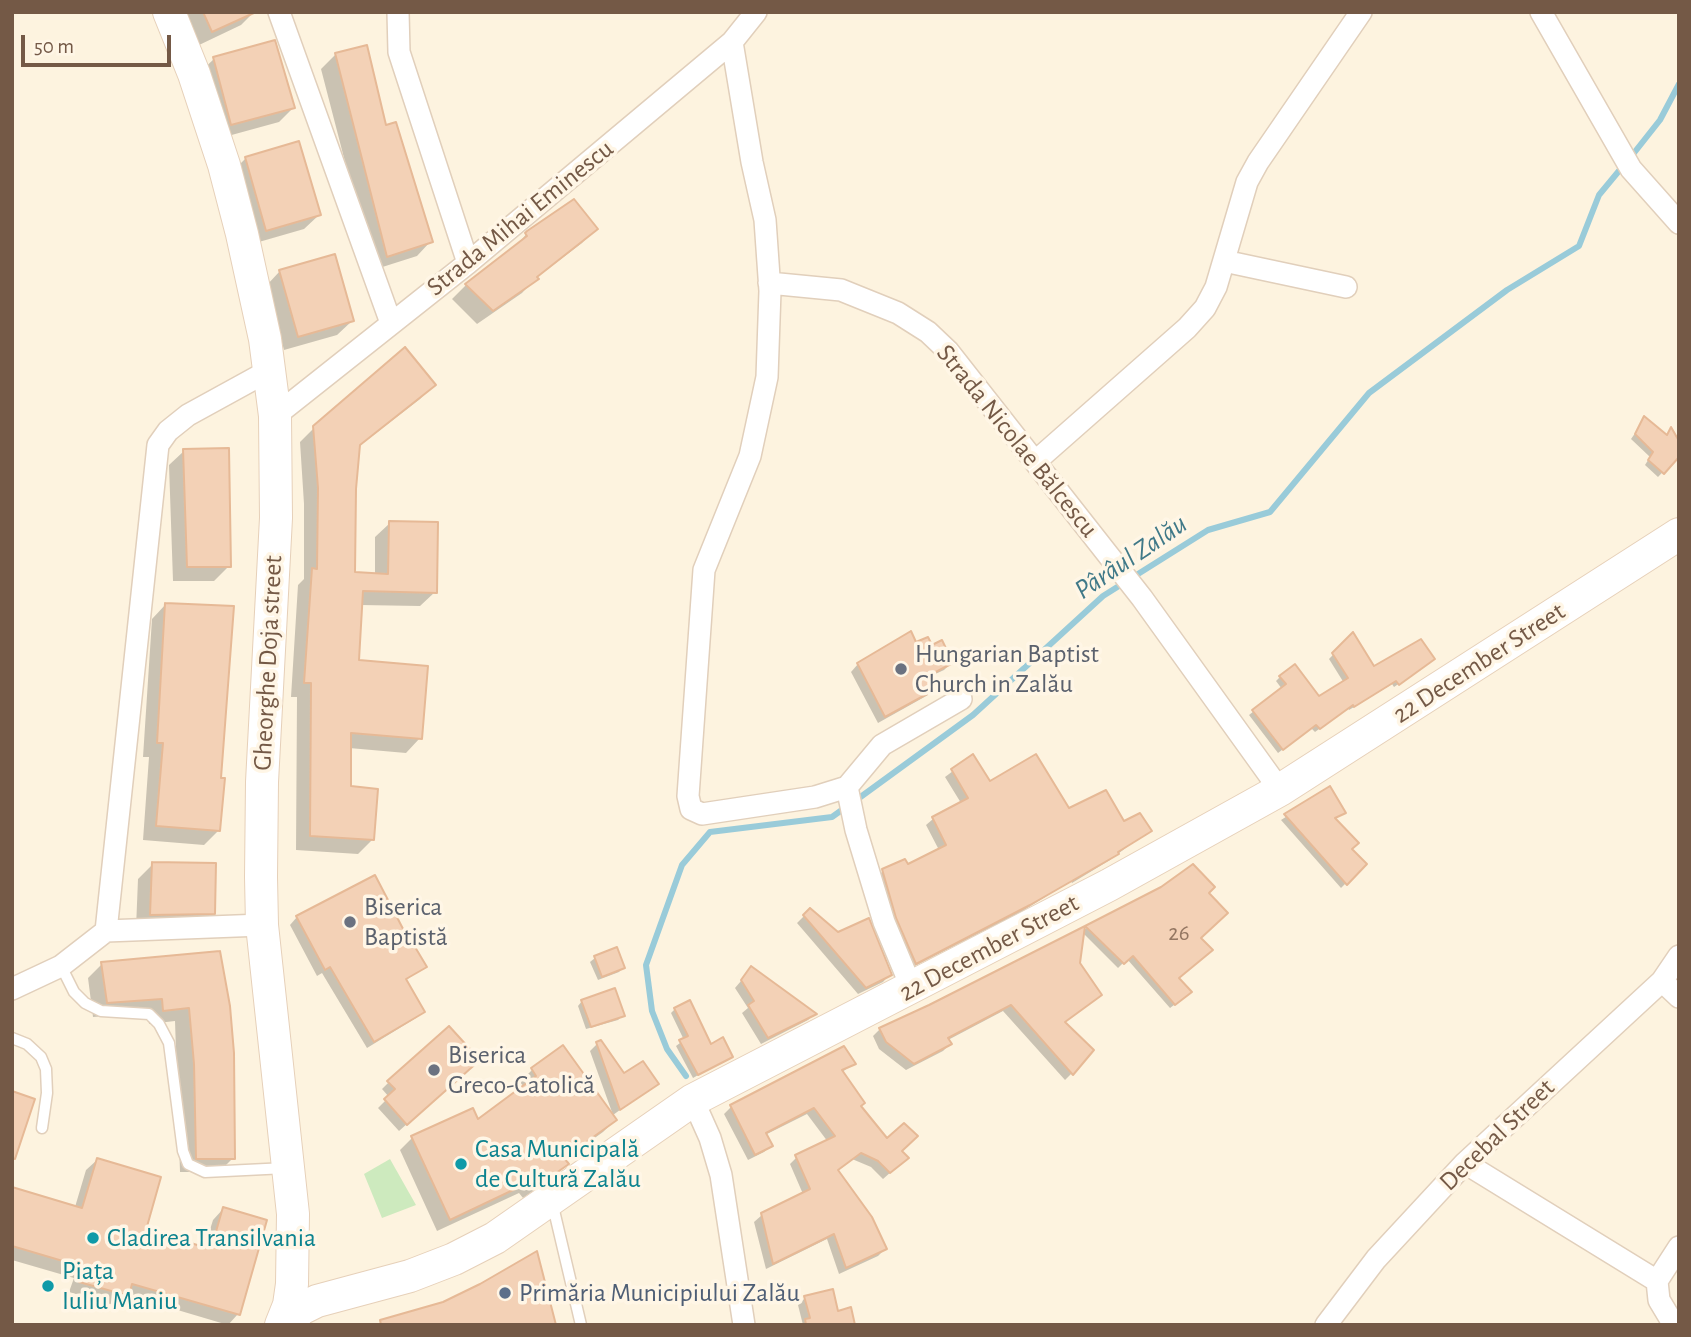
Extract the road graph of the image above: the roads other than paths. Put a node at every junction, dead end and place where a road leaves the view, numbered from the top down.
1 (169, 12) edge
2 (279, 12) edge
3 (398, 12) edge
4 (756, 12) edge
5 (1361, 12) edge
6 (1541, 12) edge
7 (732, 42) junction
8 (1679, 223) edge
9 (1224, 261) junction
10 (468, 263) junction
11 (769, 283) junction
12 (1346, 288) dead end
13 (391, 323) junction
14 (270, 370) junction
15 (275, 416) junction
16 (1036, 461) junction
17 (1679, 534) edge
18 (961, 699) dead end
19 (847, 787) junction
20 (1280, 790) junction
21 (262, 925) junction
22 (106, 931) junction
23 (1679, 956) edge
24 (61, 966) junction
25 (1662, 981) junction
26 (12, 989) edge
27 (912, 989) junction
28 (1679, 997) edge
29 (12, 1038) edge
30 (693, 1100) junction
31 (42, 1128) dead end
32 (1465, 1163) junction
33 (289, 1168) junction
34 (551, 1200) junction
35 (1679, 1247) edge
36 (1657, 1281) junction
37 (282, 1325) edge
38 (582, 1325) edge
39 (744, 1325) edge
40 (1326, 1325) edge
41 (1674, 1325) edge

1 - 14 main road, Gheorghe Doja street
2 - 13 street
3 - 10 street
4 - 7 street, Strada Mihai Eminescu
5 - 9 street
6 - 8 street
7 - 10 street, Strada Mihai Eminescu
7 - 11 street
9 - 12 street
9 - 16 street
10 - 13 street, Strada Mihai Eminescu
11 - 16 street, Strada Nicolae Bălcescu
11 - 19 street
13 - 15 street, Strada Mihai Eminescu
14 - 15 main road, Gheorghe Doja street
14 - 22 street
15 - 21 main road, Gheorghe Doja street
16 - 20 street, Strada Nicolae Bălcescu
17 - 20 main road, 22 December Street
18 - 19 street
19 - 27 street
20 - 27 main road, 22 December Street
21 - 22 street
21 - 33 main road, Gheorghe Doja street
22 - 24 street
23 - 25 street, Decebal Street
24 - 26 street
24 - 33 lane
25 - 28 street
25 - 32 street, Decebal Street
27 - 30 main road, 22 December Street
29 - 31 lane
30 - 34 main road, 22 December Street
30 - 39 street
32 - 36 street
32 - 40 street, Decebal Street
33 - 37 main road, Gheorghe Doja street
34 - 37 main road, 22 December Street
34 - 38 lane
35 - 36 street
36 - 41 street

